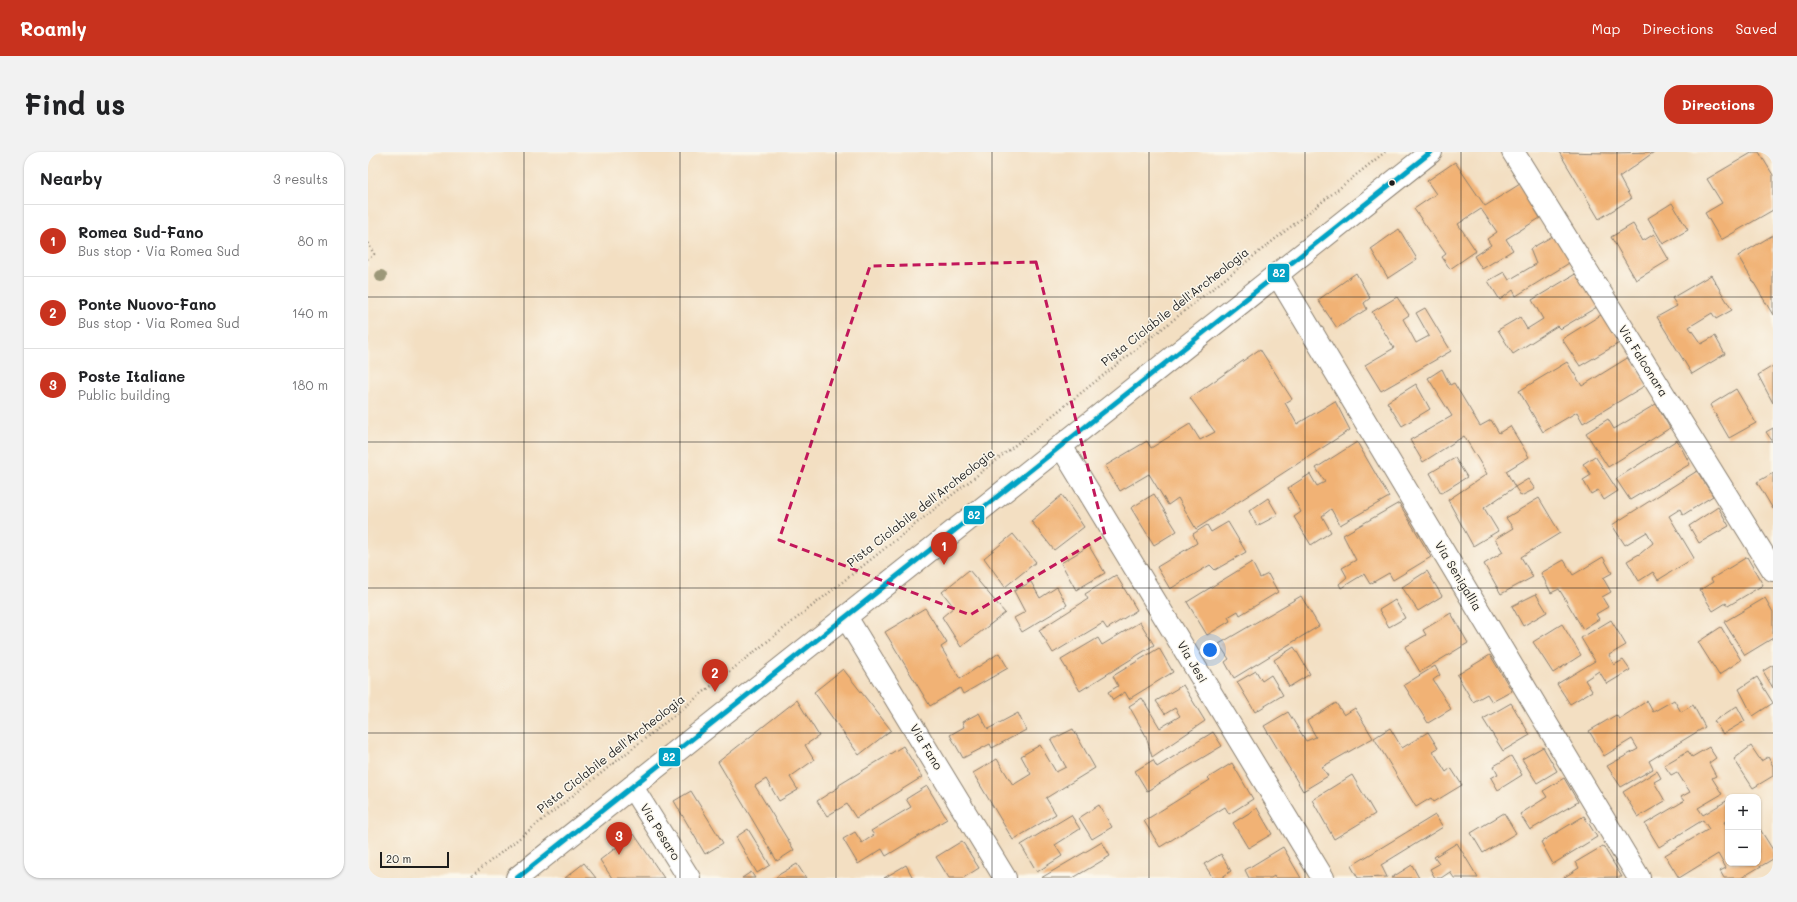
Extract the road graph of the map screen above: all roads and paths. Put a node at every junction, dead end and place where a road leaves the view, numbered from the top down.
1 (1385, 152) edge
2 (1431, 152) edge
3 (1514, 152) edge
4 (368, 243) edge
5 (368, 259) edge
6 (1277, 274) junction
7 (1061, 446) junction
8 (1773, 570) edge
9 (846, 617) junction
10 (632, 787) junction
11 (469, 878) edge
12 (517, 878) edge
13 (689, 878) edge
14 (1005, 878) edge
15 (1323, 878) edge
16 (1639, 878) edge

1 - 11 path, Pista Ciclabile dell'Archeologia
2 - 6 street
3 - 8 street, Via Falconara
4 - 5 path
6 - 7 street
6 - 16 street, Via Senigallia
7 - 9 street
7 - 15 street, Via Jesi
9 - 10 street
9 - 14 street, Via Fano
10 - 12 street
10 - 13 street, Via Pesaro

